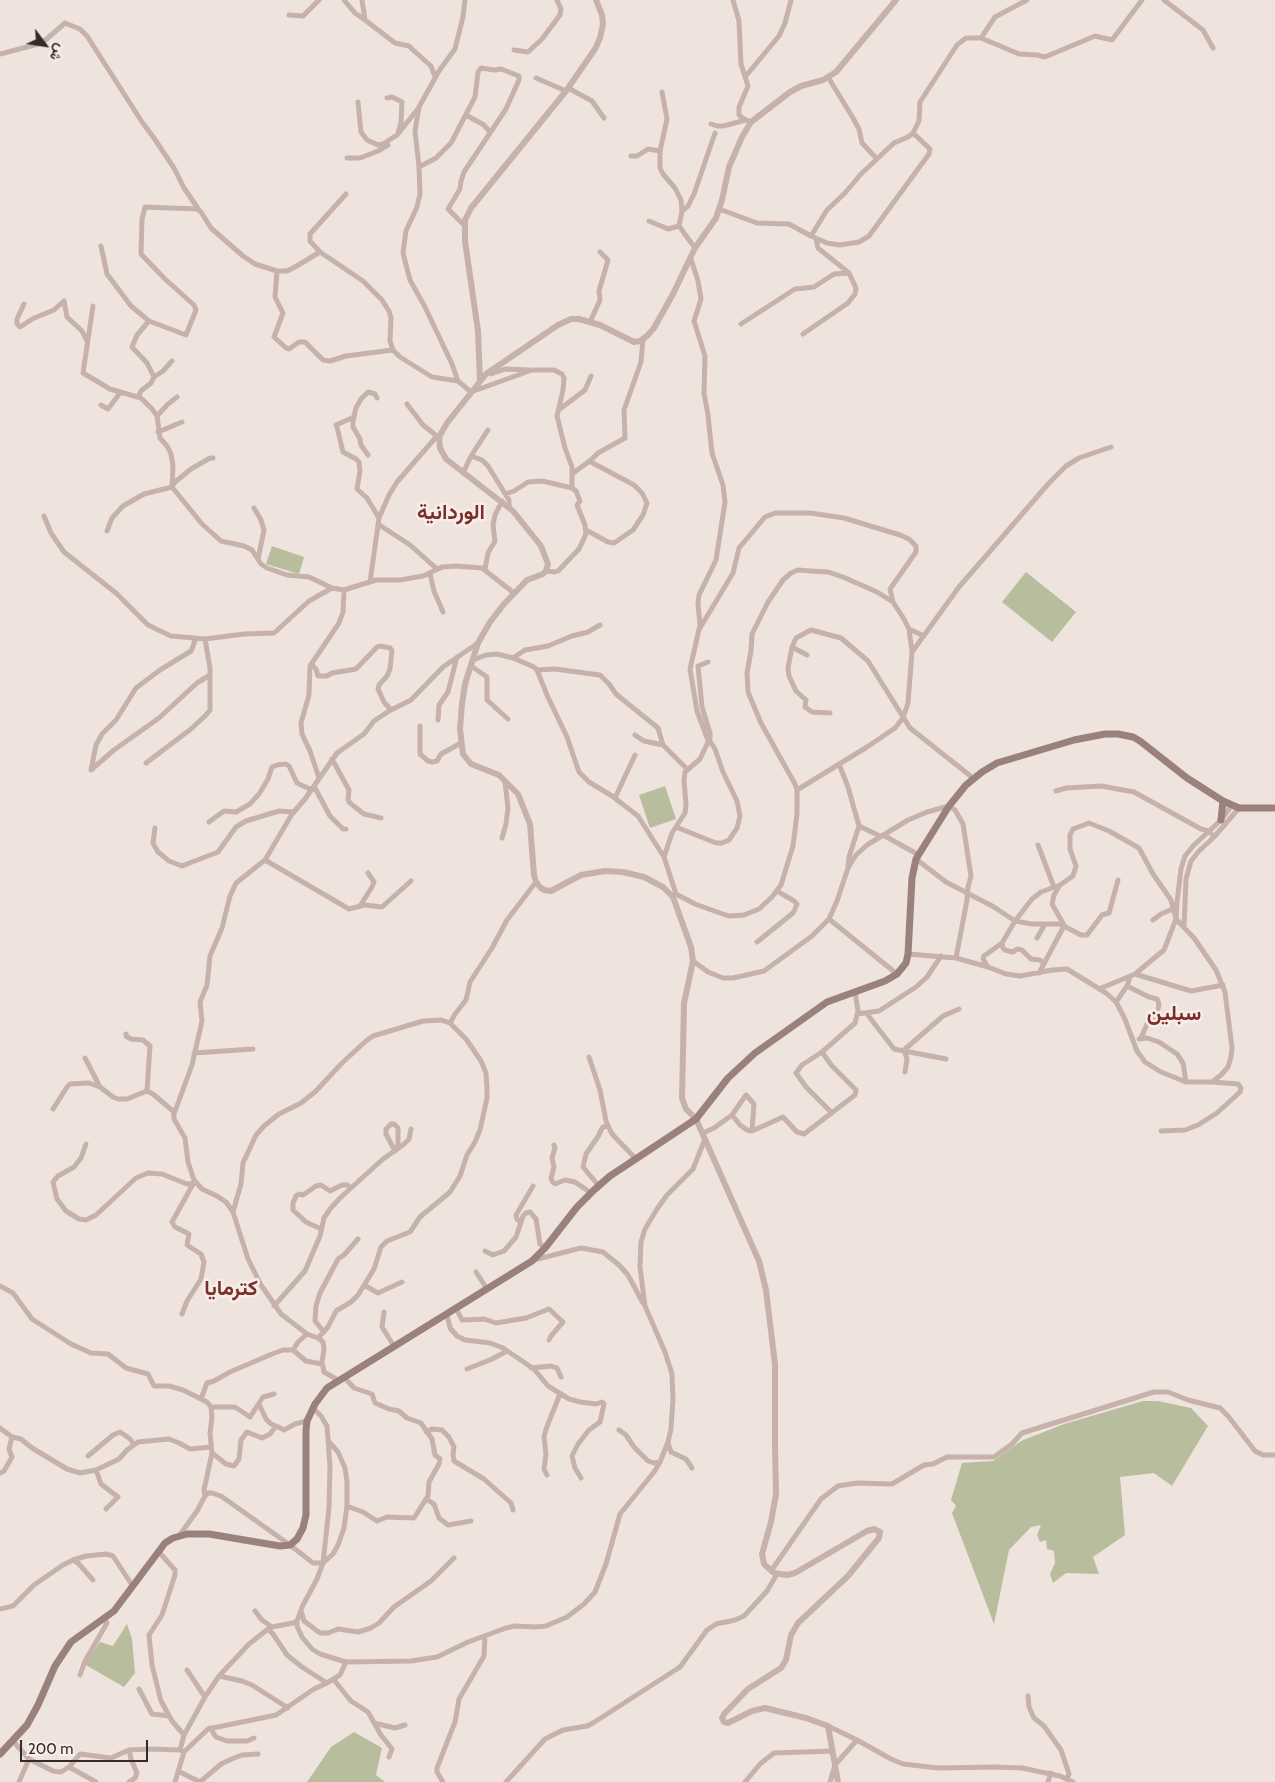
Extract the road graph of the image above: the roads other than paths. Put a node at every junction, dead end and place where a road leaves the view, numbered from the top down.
1 (319, 0) edge
2 (344, 0) edge
3 (362, 0) edge
4 (465, 0) edge
5 (557, 0) edge
6 (596, 0) edge
7 (733, 0) edge
8 (791, 0) edge
9 (896, 0) edge
10 (1027, 0) edge
11 (1142, 0) edge
12 (1164, 0) edge
13 (289, 16) dead end
14 (365, 20) junction
15 (981, 38) junction
16 (1213, 48) dead end
17 (514, 50) dead end
18 (0, 54) edge
19 (435, 77) junction
20 (745, 77) junction
21 (828, 77) junction
22 (536, 78) dead end
23 (567, 90) junction
24 (662, 92) dead end
25 (387, 98) dead end
26 (358, 102) dead end
27 (419, 107) junction
28 (466, 115) junction
29 (604, 118) dead end
30 (749, 121) junction
31 (711, 124) dead end
32 (490, 132) junction
33 (715, 133) dead end
34 (913, 133) junction
35 (397, 136) junction
36 (660, 151) junction
37 (631, 156) dead end
38 (347, 158) dead end
39 (877, 159) junction
40 (419, 167) junction
41 (346, 194) dead end
42 (719, 209) junction
43 (199, 210) junction
44 (682, 211) junction
45 (649, 221) dead end
46 (464, 225) junction
47 (679, 226) junction
48 (813, 238) junction
49 (101, 246) dead end
50 (696, 248) junction
51 (320, 252) junction
52 (600, 252) dead end
53 (690, 259) junction
54 (277, 271) junction
55 (849, 273) junction
56 (24, 304) dead end
57 (93, 306) dead end
58 (149, 320) junction
59 (590, 322) junction
60 (741, 324) dead end
61 (803, 334) dead end
62 (643, 339) junction
63 (87, 341) junction
64 (393, 350) junction
65 (172, 361) dead end
66 (532, 370) junction
67 (591, 376) dead end
68 (154, 377) junction
69 (458, 381) junction
70 (480, 381) junction
71 (120, 392) junction
72 (471, 392) junction
73 (138, 397) junction
74 (178, 397) dead end
75 (377, 398) dead end
76 (406, 404) dead end
77 (101, 405) dead end
78 (560, 409) junction
79 (157, 416) junction
80 (354, 416) junction
81 (182, 422) dead end
82 (488, 430) dead end
83 (158, 432) junction
84 (438, 437) junction
85 (1111, 447) dead end
86 (368, 455) dead end
87 (471, 456) junction
88 (212, 458) dead end
89 (589, 462) junction
90 (463, 473) junction
91 (572, 474) junction
92 (172, 487) junction
93 (572, 488) junction
94 (505, 494) junction
95 (502, 501) junction
96 (509, 507) junction
97 (254, 508) dead end
98 (44, 516) dead end
99 (379, 521) junction
100 (586, 530) junction
101 (107, 531) dead end
102 (258, 560) junction
103 (437, 569) junction
104 (484, 570) junction
105 (546, 571) junction
106 (430, 574) junction
107 (370, 582) junction
108 (332, 588) junction
109 (890, 589) junction
110 (344, 590) junction
111 (876, 592) junction
112 (514, 593) junction
113 (892, 602) junction
114 (444, 612) dead end
115 (600, 625) dead end
116 (700, 629) junction
117 (909, 629) junction
118 (924, 636) junction
119 (196, 638) junction
120 (205, 639) junction
121 (478, 643) junction
122 (792, 647) junction
123 (912, 652) junction
124 (807, 655) dead end
125 (457, 657) junction
126 (513, 658) junction
127 (708, 662) dead end
128 (472, 663) junction
129 (311, 664) junction
130 (537, 670) junction
131 (210, 675) junction
132 (391, 710) junction
133 (830, 713) dead end
134 (508, 718) dead end
135 (903, 718) junction
136 (438, 720) dead end
137 (420, 726) dead end
138 (635, 735) dead end
139 (709, 742) junction
140 (461, 743) junction
141 (663, 745) junction
142 (635, 755) dead end
143 (332, 759) junction
144 (146, 763) dead end
145 (840, 764) junction
146 (687, 769) junction
147 (319, 778) junction
148 (973, 778) junction
149 (504, 780) junction
150 (313, 788) junction
151 (797, 790) junction
152 (1056, 791) dead end
153 (615, 798) junction
154 (1223, 801) junction
155 (949, 806) junction
156 (1236, 807) junction
157 (1275, 808) edge
158 (236, 812) junction
159 (294, 812) junction
160 (1227, 813) junction
161 (1232, 817) junction
162 (381, 818) dead end
163 (1220, 820) junction
164 (209, 822) dead end
165 (243, 823) junction
166 (860, 826) junction
167 (676, 827) junction
168 (155, 828) dead end
169 (346, 829) dead end
170 (1209, 831) junction
171 (881, 835) junction
172 (1214, 837) junction
173 (502, 838) dead end
174 (1038, 845) dead end
175 (1185, 856) junction
176 (664, 857) junction
177 (917, 857) junction
178 (265, 860) junction
179 (1192, 860) junction
180 (848, 868) junction
181 (368, 872) dead end
182 (1180, 877) junction
183 (1186, 879) junction
184 (1118, 880) dead end
185 (411, 881) dead end
186 (536, 882) junction
187 (1060, 884) junction
188 (1179, 885) junction
189 (1054, 887) junction
190 (777, 891) junction
191 (968, 894) junction
192 (1168, 895) junction
193 (675, 896) junction
194 (1184, 901) junction
195 (1177, 902) junction
196 (360, 906) junction
197 (1173, 909) junction
198 (1176, 919) junction
199 (828, 920) junction
200 (1153, 920) dead end
201 (1015, 921) junction
202 (1045, 924) junction
203 (1064, 926) junction
204 (1184, 927) junction
205 (1037, 938) dead end
206 (757, 942) dead end
207 (1002, 943) junction
208 (908, 954) junction
209 (941, 956) junction
210 (956, 958) junction
211 (693, 961) junction
212 (1044, 964) junction
213 (988, 967) junction
214 (1039, 973) junction
215 (897, 974) junction
216 (1133, 976) junction
217 (1223, 985) junction
218 (1127, 986) junction
219 (1098, 989) junction
220 (855, 992) junction
221 (1116, 1002) junction
222 (959, 1009) dead end
223 (857, 1014) junction
224 (867, 1014) junction
225 (450, 1023) junction
226 (126, 1034) dead end
227 (1141, 1038) junction
228 (1134, 1041) junction
229 (157, 1043) dead end
230 (150, 1046) junction
231 (253, 1049) dead end
232 (904, 1050) junction
233 (822, 1052) junction
234 (194, 1053) junction
235 (85, 1058) dead end
236 (589, 1058) dead end
237 (946, 1059) dead end
238 (904, 1072) dead end
239 (1186, 1082) junction
240 (1212, 1082) junction
241 (100, 1087) junction
242 (147, 1091) junction
243 (53, 1109) dead end
244 (174, 1112) junction
245 (832, 1113) junction
246 (732, 1115) junction
247 (696, 1119) junction
248 (608, 1126) junction
249 (411, 1129) dead end
250 (752, 1131) junction
251 (1161, 1131) dead end
252 (704, 1136) junction
253 (86, 1144) dead end
254 (554, 1145) dead end
255 (395, 1151) junction
256 (636, 1159) junction
257 (195, 1184) junction
258 (533, 1186) dead end
259 (599, 1186) junction
260 (351, 1188) junction
261 (591, 1193) junction
262 (232, 1212) junction
263 (520, 1222) junction
264 (322, 1229) junction
265 (358, 1239) dead end
266 (545, 1248) junction
267 (485, 1251) dead end
268 (532, 1261) junction
269 (476, 1272) dead end
270 (402, 1282) dead end
271 (364, 1285) junction
272 (1, 1288) edge
273 (487, 1289) junction
274 (274, 1306) junction
275 (645, 1306) junction
276 (456, 1308) junction
277 (384, 1312) dead end
278 (182, 1314) dead end
279 (446, 1314) junction
280 (324, 1332) junction
281 (307, 1334) junction
282 (318, 1338) junction
283 (550, 1340) dead end
284 (394, 1346) junction
285 (292, 1350) junction
286 (507, 1351) junction
287 (322, 1364) junction
288 (467, 1368) dead end
289 (532, 1368) junction
290 (341, 1378) junction
291 (561, 1378) dead end
292 (274, 1394) dead end
293 (560, 1394) junction
294 (201, 1399) junction
295 (259, 1404) junction
296 (211, 1407) junction
297 (313, 1408) junction
298 (307, 1421) junction
299 (276, 1426) junction
300 (0, 1428) edge
301 (619, 1430) dead end
302 (426, 1432) junction
303 (12, 1437) junction
304 (329, 1442) junction
305 (668, 1442) junction
306 (134, 1444) junction
307 (212, 1450) junction
308 (1275, 1455) edge
309 (88, 1456) dead end
310 (660, 1462) junction
311 (692, 1468) dead end
312 (96, 1470) junction
313 (0, 1474) edge
314 (547, 1475) dead end
315 (580, 1478) dead end
316 (205, 1496) junction
317 (426, 1499) junction
318 (347, 1506) junction
319 (106, 1509) dead end
320 (513, 1510) dead end
321 (471, 1521) dead end
322 (179, 1536) junction
323 (290, 1545) junction
324 (158, 1551) junction
325 (454, 1558) dead end
326 (73, 1560) junction
327 (323, 1563) junction
328 (771, 1570) junction
329 (777, 1574) junction
330 (93, 1580) dead end
331 (132, 1585) junction
332 (0, 1609) edge
333 (300, 1610) junction
334 (255, 1611) dead end
335 (104, 1618) junction
336 (297, 1621) junction
337 (485, 1636) junction
338 (346, 1662) junction
339 (187, 1670) dead end
340 (80, 1675) dead end
341 (219, 1676) junction
342 (334, 1680) junction
343 (327, 1683) junction
344 (139, 1690) dead end
345 (1028, 1696) dead end
346 (205, 1697) junction
347 (288, 1708) junction
348 (169, 1716) junction
349 (374, 1723) junction
350 (405, 1725) dead end
351 (828, 1726) junction
352 (210, 1728) junction
353 (184, 1735) junction
354 (254, 1738) dead end
355 (857, 1740) junction
356 (13, 1741) junction
357 (129, 1750) junction
358 (182, 1751) junction
359 (833, 1751) junction
360 (0, 1754) edge
361 (258, 1754) dead end
362 (390, 1757) dead end
363 (29, 1758) junction
364 (835, 1765) junction
365 (70, 1768) junction
366 (178, 1771) junction
367 (1051, 1773) junction
368 (1067, 1778) junction
369 (19, 1782) edge
370 (96, 1782) edge
371 (129, 1782) edge
372 (176, 1782) edge
373 (443, 1782) edge
374 (506, 1782) edge
375 (745, 1782) edge
376 (830, 1782) edge
377 (838, 1782) edge
378 (1048, 1782) edge
379 (1073, 1782) edge

1 - 13 street
2 - 14 street
3 - 14 street
4 - 19 street
5 - 17 street
6 - 23 street
7 - 20 street
8 - 20 street
9 - 21 street
10 - 15 street
11 - 15 street
12 - 16 street
14 - 19 street
15 - 34 street
18 - 43 street
19 - 27 street
20 - 30 street
21 - 30 street
21 - 39 street
22 - 23 street
23 - 29 street
23 - 46 street
24 - 36 street
25 - 35 street
26 - 35 street
27 - 35 street
27 - 40 street
28 - 32 street
28 - 32 street
28 - 40 street
30 - 31 street
30 - 42 street
32 - 46 street
33 - 44 street
34 - 39 street
34 - 48 street
35 - 38 street
36 - 37 street
36 - 44 street
39 - 48 street
40 - 69 street
41 - 51 street
42 - 48 street
42 - 50 street
43 - 54 street
43 - 58 street
44 - 47 street
45 - 47 street
46 - 70 street
47 - 50 street
48 - 55 street
49 - 58 street
50 - 53 street
51 - 54 street
51 - 64 street
52 - 59 street
53 - 62 street
53 - 116 street
54 - 64 street
55 - 60 street
55 - 61 street
56 - 63 street
57 - 63 street
58 - 68 street
59 - 62 street
59 - 70 street
62 - 89 street
63 - 71 street
64 - 69 street
65 - 68 street
66 - 70 street
66 - 72 street
66 - 78 street
67 - 78 street
68 - 73 street
69 - 72 street
70 - 72 street
71 - 73 street
71 - 77 street
72 - 84 street
73 - 79 street
74 - 79 street
75 - 80 street
76 - 84 street
78 - 91 street
79 - 83 street
80 - 86 street
80 - 99 street
81 - 83 street
82 - 87 street
83 - 92 street
84 - 90 street
84 - 99 street
85 - 118 street
87 - 90 street
87 - 94 street
88 - 92 street
89 - 91 street
89 - 100 street
90 - 95 street
91 - 93 street
92 - 101 street
92 - 102 street
93 - 94 street
93 - 100 street
94 - 96 street
95 - 96 street
95 - 104 street
96 - 105 street
97 - 102 street
98 - 119 street
99 - 103 street
99 - 107 street
100 - 105 street
102 - 108 street
103 - 104 street
103 - 106 street
104 - 112 street
105 - 112 street
106 - 107 street
106 - 114 street
107 - 110 street
108 - 110 street
108 - 120 street
109 - 111 street
109 - 113 street
109 - 116 street
110 - 129 street
111 - 113 street
111 - 151 street
112 - 121 street
113 - 117 street
115 - 126 street
116 - 139 street
117 - 118 street
117 - 123 street
118 - 123 street
119 - 120 street
119 - 131 street
120 - 131 street
121 - 125 street
121 - 128 street
122 - 124 street
122 - 133 street
122 - 135 street
123 - 135 street
125 - 132 street
125 - 136 street
126 - 128 street
126 - 130 street
127 - 139 street
128 - 134 street
128 - 140 street
129 - 132 street
129 - 147 street
130 - 141 street
130 - 153 street
131 - 144 street
132 - 143 street
135 - 145 street
135 - 148 street
137 - 140 street
138 - 141 street
139 - 146 street
139 - 167 street
140 - 149 street
141 - 146 street
142 - 153 street
143 - 147 street
143 - 162 street
145 - 151 street
145 - 166 street
146 - 167 street
147 - 150 street
148 - 154 main road
148 - 155 main road
149 - 173 street
149 - 186 street
150 - 158 street
150 - 159 street
150 - 169 street
151 - 190 street
152 - 170 street
153 - 176 street
154 - 156 main road
154 - 163 main road
155 - 171 street
155 - 177 main road
155 - 191 street
156 - 157 main road
156 - 160 street
156 - 161 street
158 - 164 street
158 - 165 street
159 - 165 street
159 - 178 street
160 - 161 street
160 - 163 street
161 - 172 street
163 - 170 street
165 - 168 street
166 - 171 street
166 - 180 street
167 - 176 street
170 - 172 street
170 - 175 street
171 - 177 street
171 - 180 street
172 - 179 street
174 - 189 street
175 - 179 street
175 - 182 street
176 - 193 street
177 - 191 street
177 - 208 main road
178 - 196 street
178 - 234 street
179 - 183 street
180 - 199 street
181 - 196 street
182 - 183 street
182 - 188 street
183 - 194 street
184 - 203 street
185 - 196 street
186 - 193 street
186 - 225 street
187 - 189 street
187 - 192 street
187 - 203 street
188 - 192 street
188 - 195 street
189 - 201 street
190 - 193 street
190 - 206 street
191 - 201 street
191 - 210 street
192 - 195 street
192 - 197 street
193 - 211 street
194 - 195 street
194 - 204 street
195 - 198 street
197 - 198 street
197 - 200 street
198 - 204 street
198 - 216 street
199 - 211 street
199 - 215 street
201 - 202 street
201 - 207 street
202 - 203 street
202 - 205 street
203 - 212 street
204 - 217 street
207 - 212 street
207 - 213 street
208 - 209 street
208 - 215 main road
209 - 210 street
209 - 224 street
210 - 213 street
211 - 247 street
212 - 214 street
213 - 214 street
214 - 219 street
215 - 220 main road
216 - 217 street
216 - 218 street
216 - 219 street
217 - 240 street
218 - 221 street
218 - 227 street
219 - 221 street
220 - 223 street
220 - 247 main road
221 - 228 street
222 - 232 street
223 - 224 street
223 - 233 street
224 - 232 street
225 - 262 street
225 - 271 street
226 - 230 street
227 - 228 street
227 - 239 street
228 - 239 street
229 - 230 street
230 - 242 street
231 - 234 street
232 - 237 street
232 - 238 street
233 - 245 street
233 - 245 street
234 - 244 street
235 - 241 street
236 - 248 street
239 - 240 street
240 - 251 street
241 - 242 street
241 - 243 street
242 - 244 street
244 - 257 street
245 - 250 street
246 - 250 street
246 - 250 street
246 - 252 street
247 - 252 street
247 - 256 main road
248 - 256 street
248 - 259 street
249 - 255 street
252 - 275 street
252 - 328 street
253 - 257 street
254 - 261 street
255 - 255 street
255 - 260 street
256 - 259 main road
257 - 262 street
257 - 278 street
258 - 263 street
259 - 261 main road
260 - 264 street
260 - 264 street
261 - 266 main road
262 - 274 street
263 - 266 street
263 - 267 street
264 - 274 street
265 - 280 street
266 - 268 main road
268 - 273 main road
268 - 275 street
269 - 273 street
270 - 271 street
271 - 280 street
272 - 294 street
273 - 276 main road
274 - 281 street
275 - 305 street
276 - 279 main road
276 - 283 street
277 - 284 street
279 - 284 main road
279 - 286 street
280 - 282 street
281 - 282 street
281 - 285 street
282 - 287 street
284 - 290 main road
285 - 287 street
285 - 294 street
286 - 288 street
286 - 289 street
287 - 290 street
289 - 291 street
289 - 293 street
290 - 297 main road
290 - 302 street
292 - 295 street
293 - 314 street
293 - 315 street
294 - 296 street
295 - 296 street
295 - 299 street
296 - 307 street
297 - 298 main road
297 - 304 street
298 - 299 street
298 - 323 main road
299 - 307 street
300 - 303 street
301 - 310 street
302 - 317 street
302 - 320 street
303 - 312 street
303 - 313 street
304 - 318 street
304 - 327 street
305 - 310 street
305 - 311 street
306 - 307 street
306 - 309 street
306 - 312 street
307 - 316 street
308 - 328 street
310 - 337 street
312 - 319 street
316 - 322 street
316 - 323 street
317 - 318 street
317 - 321 street
318 - 327 street
322 - 323 main road
322 - 324 main road
323 - 327 street
324 - 331 main road
324 - 348 street
325 - 333 street
326 - 330 street
326 - 331 street
326 - 332 street
327 - 333 street
328 - 329 street
329 - 351 street
329 - 374 street
331 - 335 main road
333 - 336 street
334 - 336 street
335 - 340 street
335 - 356 main road
336 - 338 street
337 - 338 street
337 - 373 street
338 - 342 street
339 - 346 street
341 - 343 street
341 - 346 street
341 - 347 street
342 - 343 street
342 - 349 street
343 - 347 street
344 - 348 street
345 - 368 street
346 - 353 street
347 - 352 street
348 - 353 street
349 - 350 street
349 - 362 street
351 - 355 street
351 - 359 street
352 - 354 street
352 - 358 street
353 - 358 street
355 - 364 street
355 - 367 street
356 - 360 main road
356 - 363 street
357 - 358 street
357 - 365 street
357 - 371 street
358 - 366 street
359 - 364 street
359 - 375 street
361 - 366 street
363 - 365 street
363 - 369 street
364 - 376 street
364 - 377 street
365 - 370 street
366 - 372 street
367 - 368 street
367 - 378 street
368 - 379 street

